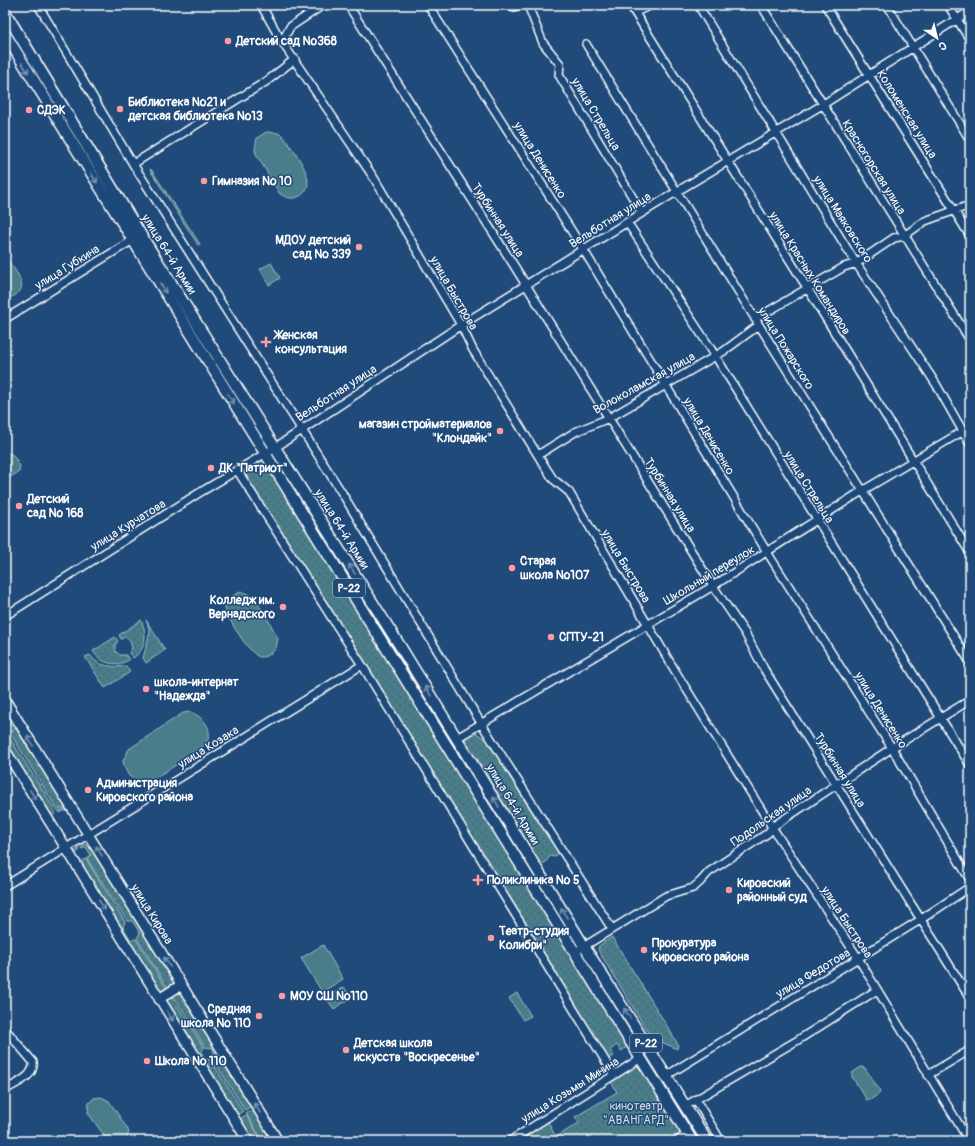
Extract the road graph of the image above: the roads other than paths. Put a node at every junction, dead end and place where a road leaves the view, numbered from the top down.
1 (38, 5) edge
2 (261, 5) edge
3 (322, 5) edge
4 (348, 5) edge
5 (428, 5) edge
6 (510, 5) edge
7 (521, 5) edge
8 (526, 5) edge
9 (630, 5) edge
10 (652, 5) edge
11 (698, 5) edge
12 (761, 5) edge
13 (825, 5) edge
14 (887, 5) edge
15 (948, 5) edge
16 (970, 11) edge
17 (5, 12) edge
18 (635, 12) junction
19 (957, 19) junction
20 (970, 40) edge
21 (7, 41) edge
22 (282, 42) junction
23 (586, 44) dead end
24 (913, 47) junction
25 (295, 59) junction
26 (869, 75) junction
27 (822, 105) junction
28 (777, 132) junction
29 (970, 140) edge
30 (728, 161) junction
31 (133, 164) junction
32 (676, 192) junction
33 (970, 205) edge
34 (642, 212) junction
35 (955, 212) junction
36 (628, 222) junction
37 (904, 236) junction
38 (970, 236) edge
39 (137, 237) junction
40 (583, 249) junction
41 (857, 263) junction
42 (526, 286) junction
43 (807, 288) junction
44 (5, 319) edge
45 (757, 322) junction
46 (461, 325) junction
47 (970, 340) edge
48 (715, 355) junction
49 (665, 385) junction
50 (609, 418) junction
51 (970, 427) edge
52 (300, 430) junction
53 (962, 432) junction
54 (970, 444) edge
55 (276, 447) junction
56 (265, 454) junction
57 (538, 455) junction
58 (912, 461) junction
59 (237, 470) junction
60 (862, 491) junction
61 (818, 520) junction
62 (767, 552) junction
63 (970, 553) edge
64 (713, 586) junction
65 (5, 616) edge
66 (648, 625) junction
67 (970, 662) edge
68 (362, 665) junction
69 (5, 700) edge
70 (970, 700) edge
71 (941, 718) junction
72 (481, 723) junction
73 (457, 738) junction
74 (892, 748) junction
75 (5, 750) edge
76 (970, 765) edge
77 (837, 784) junction
78 (772, 827) junction
79 (88, 834) junction
80 (524, 847) junction
81 (66, 848) junction
82 (513, 853) junction
83 (970, 880) edge
84 (5, 886) edge
85 (970, 887) edge
86 (920, 920) junction
87 (612, 929) junction
88 (584, 946) junction
89 (575, 952) junction
90 (858, 958) junction
91 (181, 985) junction
92 (877, 990) junction
93 (970, 998) edge
94 (159, 999) junction
95 (5, 1029) edge
96 (970, 1050) edge
97 (641, 1058) junction
98 (614, 1075) junction
99 (928, 1075) junction
100 (666, 1076) junction
101 (5, 1090) edge
102 (696, 1100) junction
103 (685, 1106) junction
104 (690, 1138) edge
105 (248, 1141) edge
106 (278, 1141) edge
107 (510, 1141) edge
108 (677, 1141) edge
109 (707, 1141) edge
110 (721, 1141) edge
111 (969, 1141) edge

1 - 31 street, улица 64-й Армии
2 - 22 street, улица Быстрова
3 - 22 street
4 - 42 street, Турбинная улица
5 - 40 street, улица Денисенко
6 - 7 street
8 - 34 street, улица Стрельца
9 - 18 street, улица Красных Командиров
10 - 18 street
11 - 28 street, улица Маяковского
12 - 27 street, Красногорская улица
13 - 26 street, Коломенская улица
14 - 24 street
15 - 19 street
16 - 19 street, Вельботная улица
17 - 39 highway, улица 64-й Армии / Р-22
18 - 30 street, улица Красных Командиров
19 - 20 street
19 - 24 street, Вельботная улица
21 -> 39 highway, улица 64-й Армии / Р-22
22 - 25 street, улица Быстрова
23 - 32 street, улица Пожарского
24 - 26 street, Вельботная улица
24 - 29 street
25 - 31 street
25 - 46 street, улица Быстрова
26 - 27 street, Вельботная улица
26 - 35 street, Коломенская улица
27 - 28 street, Вельботная улица
27 - 37 street, Красногорская улица
28 - 30 street, Вельботная улица
28 - 41 street, улица Маяковского
30 - 32 street, Вельботная улица
30 - 43 street, улица Красных Командиров
31 - 52 street, улица 64-й Армии
32 - 34 street, Вельботная улица
32 - 45 street, улица Пожарского
33 - 35 street, Волоколамская улица
34 - 36 street, Вельботная улица
35 - 37 street, Волоколамская улица
35 - 38 street, Коломенская улица
36 - 40 street, Вельботная улица
36 - 48 street, улица Стрельца
37 - 41 street, Волоколамская улица
37 - 47 street, Красногорская улица
39 - 44 street, улица Губкина
39 - 55 highway, улица 64-й Армии / Р-22
39 -> 56 highway, улица 64-й Армии / Р-22
40 - 42 street, Вельботная улица
40 - 49 street, улица Денисенко
41 - 43 street, Волоколамская улица
41 - 53 street, улица Маяковского
42 - 46 street, Вельботная улица
42 - 50 street, Турбинная улица
43 - 45 street, Волоколамская улица
43 - 58 street, улица Красных Командиров
45 - 48 street, Волоколамская улица
45 - 60 street, улица Пожарского
46 - 52 street, Вельботная улица
46 - 57 street, улица Быстрова
48 - 49 street, Волоколамская улица
48 - 61 street, улица Стрельца
49 - 50 street, Волоколамская улица
49 - 62 street, улица Денисенко
50 - 57 street, Волоколамская улица
50 - 64 street, Турбинная улица
51 - 53 street, Школьный переулок
52 - 55 street, Вельботная улица
52 - 72 street, улица 64-й Армии
53 - 54 street, улица Маяковского
53 - 58 street, Школьный переулок
55 - 56 street, Вельботная улица
73 -> 55 highway, улица 64-й Армии / Р-22
56 - 59 street, улица Курчатова
56 - 82 highway, улица 64-й Армии / Р-22
57 - 66 street, улица Быстрова
58 - 60 street, Школьный переулок
58 - 63 street, улица Красных Командиров
59 - 65 street, улица Курчатова
59 - 68 street
60 - 61 street, Школьный переулок
60 - 67 street, улица Пожарского
61 - 62 street, Школьный переулок
61 - 71 street, улица Стрельца
62 - 64 street, Школьный переулок
62 - 74 street, улица Денисенко
64 - 66 street, Школьный переулок
64 - 77 street, Турбинная улица
66 - 72 street, Школьный переулок
66 - 78 street, улица Быстрова
68 - 79 street, улица Козака
68 - 98 street
79 -> 69 main road, улица Кирова
70 - 71 street, Подольская улица
71 - 74 street, Подольская улица
71 - 76 street, улица Стрельца
72 - 73 street, Школьный переулок
72 - 87 street, улица 64-й Армии
80 -> 73 highway, улица 64-й Армии / Р-22
74 - 77 street, Подольская улица
74 - 83 street, улица Денисенко
75 -> 81 main road
77 - 78 street, Подольская улица
77 - 86 street, Турбинная улица
78 - 87 street, Подольская улица
78 - 90 street, улица Быстрова
79 - 81 street, улица Козака
91 -> 79 main road, улица Кирова
80 - 82 highway
88 -> 80 highway, улица 64-й Армии / Р-22
81 - 84 street, улица Козака
81 -> 94 main road
82 - 89 highway, улица 64-й Армии / Р-22
85 - 86 street, улица Федотова
86 - 90 street, улица Федотова
86 - 93 street, Турбинная улица
87 - 88 street, Подольская улица
88 - 89 street, Подольская улица
100 -> 88 highway, улица 64-й Армии / Р-22
89 - 97 highway, улица 64-й Армии / Р-22
90 - 92 street, улица Быстрова
90 - 100 street, улица Федотова
91 - 94 main road
106 -> 91 main road, улица Кирова
92 - 99 street, улица Быстрова
92 - 102 street
94 -> 105 main road
95 - 101 street
96 - 99 street
97 - 98 street, улица Козьмы Минина
97 - 104 highway, улица 64-й Армии / Р-22
98 - 107 street, улица Козьмы Минина
99 - 111 street, улица Быстрова
100 - 103 highway, улица 64-й Армии / Р-22
102 - 103 street
102 - 110 street
103 - 109 highway, улица 64-й Армии / Р-22
104 - 108 street

